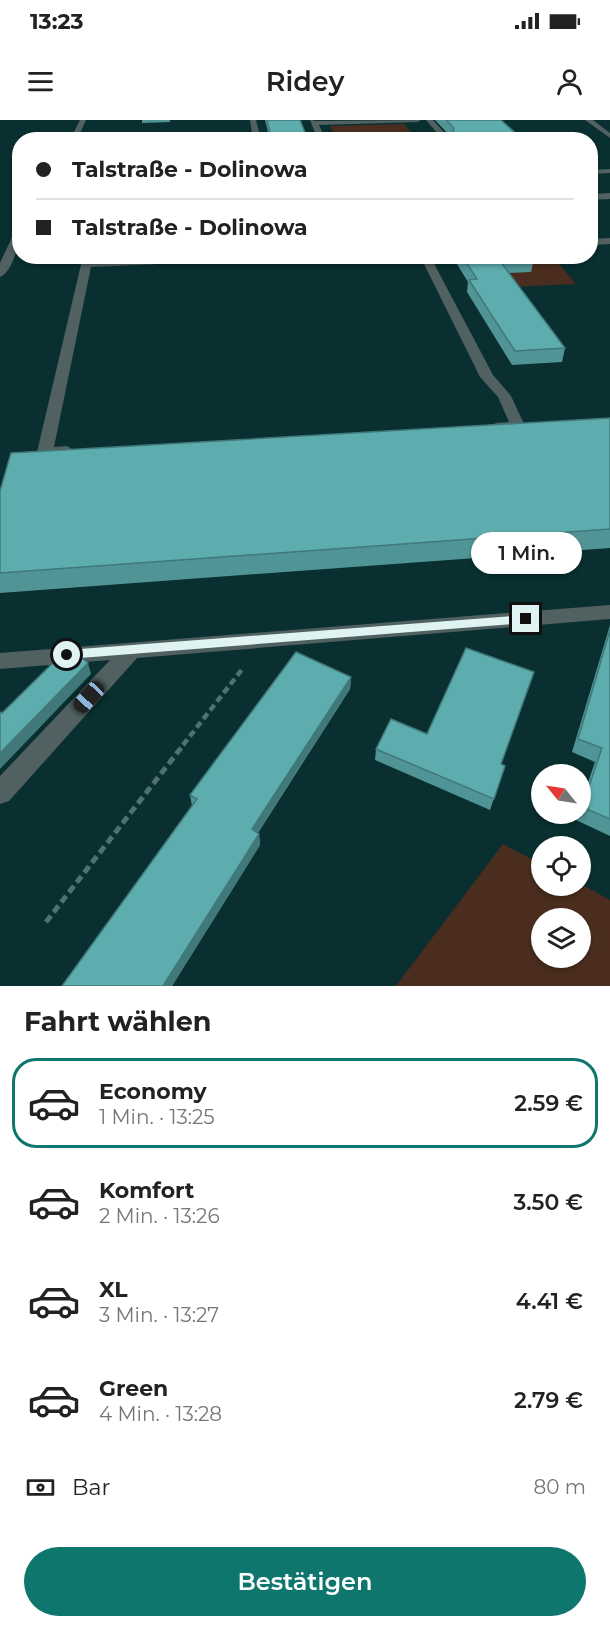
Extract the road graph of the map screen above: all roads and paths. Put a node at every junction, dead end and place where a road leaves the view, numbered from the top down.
1 (418, 120) edge
2 (429, 120) edge
3 (588, 120) edge
4 (314, 122) edge
5 (440, 132) edge
6 (610, 138) edge
7 (600, 140) dead end
8 (12, 248) edge
9 (86, 264) edge
10 (428, 264) edge
11 (0, 274) edge
12 (483, 428) edge
13 (80, 450) edge
14 (610, 612) edge
15 (263, 641) junction
16 (133, 649) junction
17 (0, 661) edge
18 (0, 793) edge
19 (46, 922) dead end

1 - 4 street
2 - 5 street
3 - 6 street
6 - 7 street
8 - 11 street
9 - 13 street
10 - 12 street
14 - 15 street
15 - 16 street
15 - 19 path
16 - 17 street
16 - 18 street

